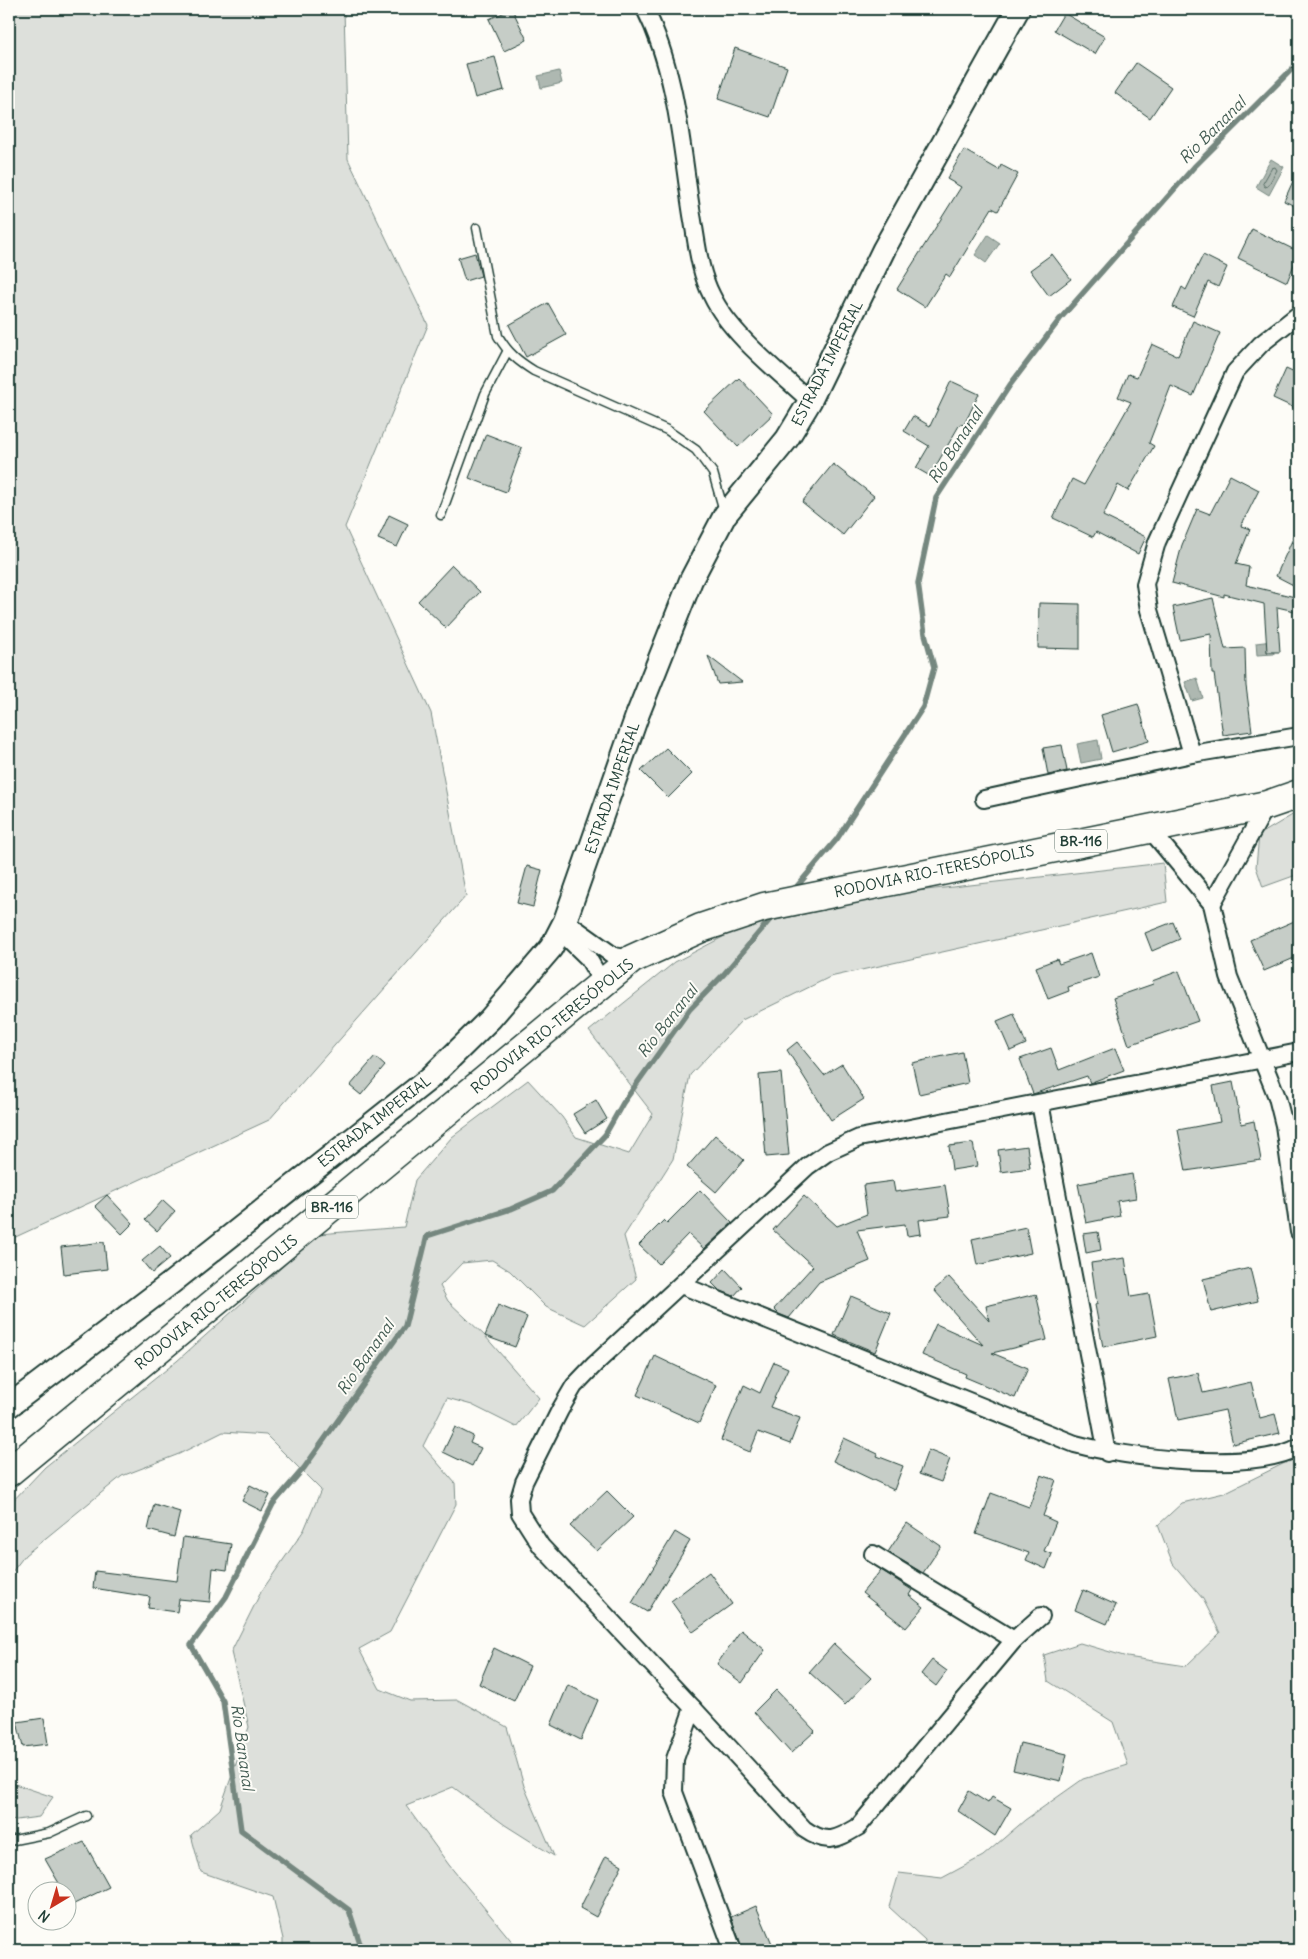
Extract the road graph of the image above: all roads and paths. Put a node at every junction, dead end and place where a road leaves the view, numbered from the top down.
1 (645, 9) edge
2 (1018, 9) edge
3 (477, 228) dead end
4 (1299, 314) edge
5 (507, 352) junction
6 (810, 401) junction
7 (441, 515) dead end
8 (725, 515) junction
9 (1299, 736) edge
10 (1282, 740) junction
11 (1299, 747) edge
12 (1192, 754) junction
13 (1299, 794) edge
14 (984, 799) dead end
15 (1267, 805) junction
16 (1148, 827) junction
17 (1212, 904) junction
18 (563, 927) junction
19 (632, 959) junction
20 (602, 982) junction
21 (1299, 1052) edge
22 (1264, 1060) junction
23 (1040, 1103) junction
24 (1299, 1232) edge
25 (681, 1286) junction
26 (9, 1406) edge
27 (1299, 1447) edge
28 (1108, 1452) junction
29 (9, 1472) edge
30 (873, 1554) dead end
31 (1040, 1616) dead end
32 (1014, 1640) junction
33 (693, 1708) junction
34 (86, 1816) dead end
35 (9, 1842) edge
36 (733, 1950) edge

1 - 6 street
2 - 6 street, ESTRADA IMPERIAL
3 - 5 lane
4 - 12 street
5 - 7 lane
5 - 8 lane
6 - 8 street, ESTRADA IMPERIAL
8 - 18 street, ESTRADA IMPERIAL
9 - 10 street
10 - 11 street
10 - 12 street
12 - 14 street
13 - 15 highway, RODOVIA RIO-TERESÓPOLIS / BR-116
15 - 16 highway, RODOVIA RIO-TERESÓPOLIS / BR-116
15 - 17 street
16 - 17 street
16 - 19 highway, RODOVIA RIO-TERESÓPOLIS / BR-116
17 - 22 street
18 - 19 street
18 - 20 street
18 - 26 street, ESTRADA IMPERIAL
19 - 20 highway, RODOVIA RIO-TERESÓPOLIS / BR-116
20 - 29 highway, RODOVIA RIO-TERESÓPOLIS / BR-116
21 - 22 street
22 - 23 street
22 - 24 street
23 - 25 street
23 - 28 street
25 - 28 street
25 - 33 street
27 - 28 street
30 - 32 street
31 - 32 street
32 - 33 street
33 - 36 street
34 - 35 lane

